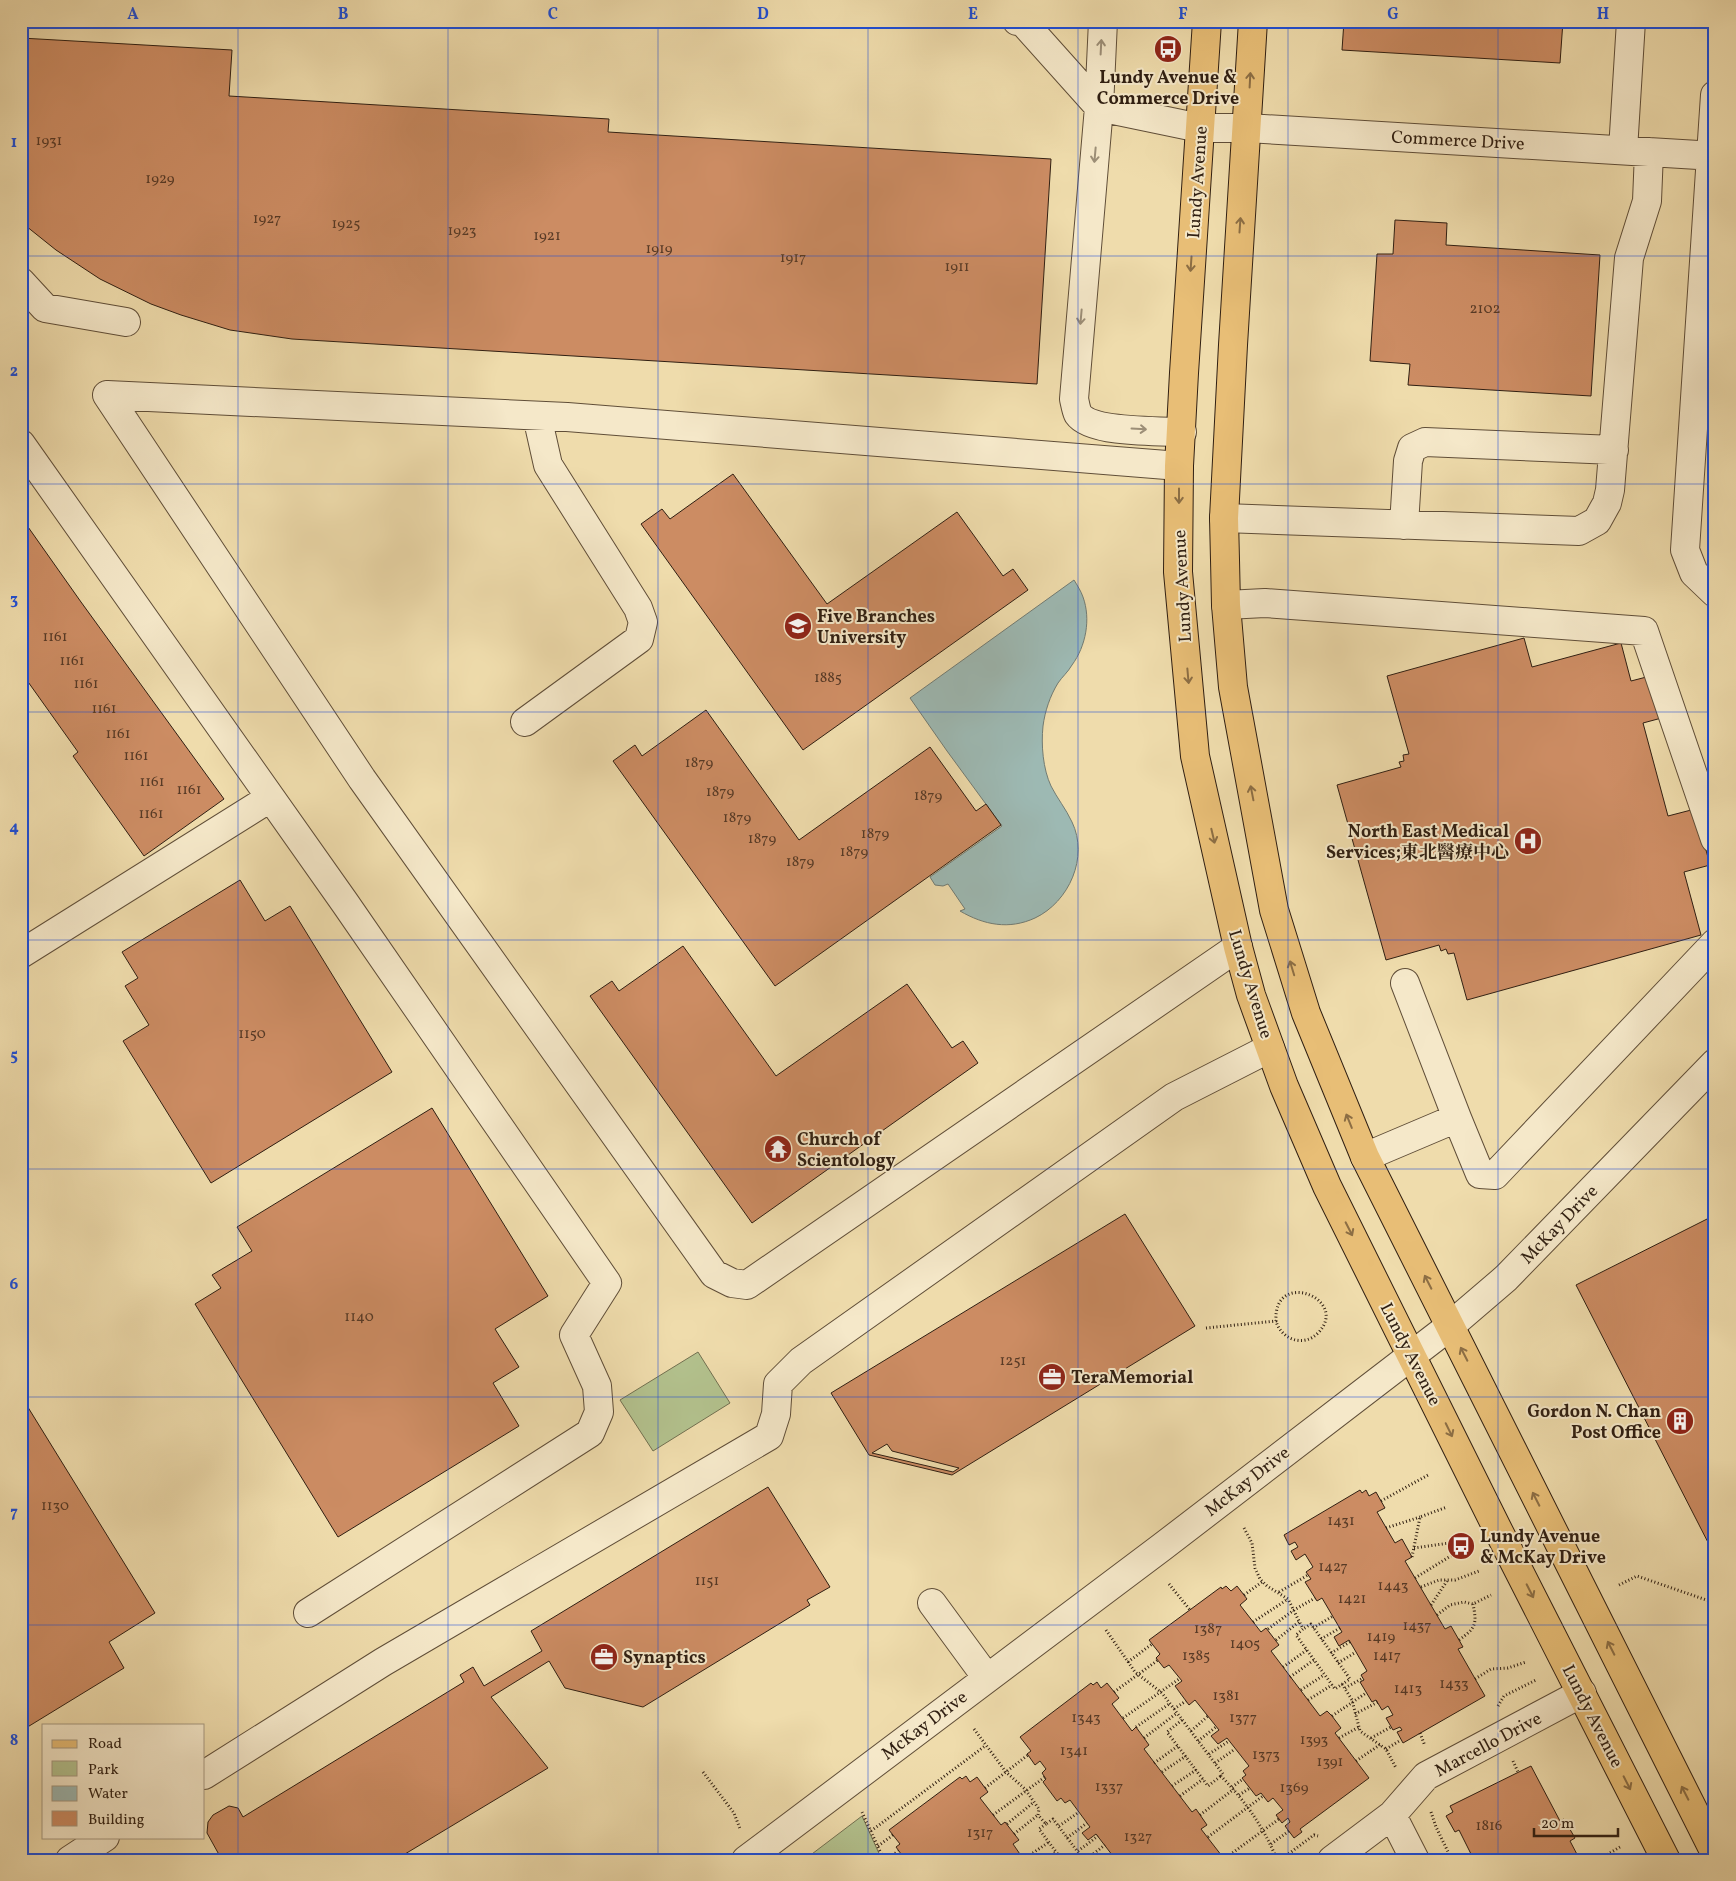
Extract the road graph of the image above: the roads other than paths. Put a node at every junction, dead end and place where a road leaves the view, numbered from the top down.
1 (1017, 21) edge
2 (1102, 21) edge
3 (1207, 21) edge
4 (1253, 21) edge
5 (1631, 21) edge
6 (1715, 95) edge
7 (1099, 107) junction
8 (1200, 128) junction
9 (1247, 128) junction
10 (1623, 150) junction
11 (1649, 152) junction
12 (1713, 156) edge
13 (21, 282) edge
14 (126, 322) dead end
15 (537, 416) junction
16 (1182, 432) junction
17 (21, 444) edge
18 (1614, 450) junction
19 (1179, 466) junction
20 (1224, 518) junction
21 (1404, 525) junction
22 (1715, 593) edge
23 (1226, 604) junction
24 (524, 722) dead end
25 (270, 798) junction
26 (1715, 839) edge
27 (1715, 943) edge
28 (1238, 947) junction
29 (21, 954) edge
30 (1405, 983) dead end
31 (1270, 1048) junction
32 (1715, 1063) edge
33 (1457, 1118) junction
34 (1365, 1157) junction
35 (1450, 1326) junction
36 (1412, 1355) junction
37 (932, 1603) dead end
38 (308, 1612) dead end
39 (987, 1678) junction
40 (1582, 1693) junction
41 (205, 1774) edge
42 (1392, 1815) junction
43 (104, 1838) edge
44 (1715, 1852) edge
45 (751, 1856) edge
46 (70, 1860) edge
47 (1332, 1860) edge
48 (1415, 1860) edge
49 (1666, 1860) edge

1 - 7 street
7 -> 2 street
3 - 8 main road, Lundy Avenue
9 -> 4 main road
5 - 10 street
6 - 12 street
7 - 8 street, Commerce Drive
7 -> 16 street
8 - 9 street, Commerce Drive
8 -> 16 main road, Lundy Avenue
9 - 10 street, Commerce Drive
20 -> 9 main road
10 - 11 street, Commerce Drive
11 - 12 street, Commerce Drive
11 - 18 street
12 - 22 street
13 - 14 street
15 - 19 street
15 - 24 street
15 - 28 street
16 - 19 main road, Lundy Avenue
17 - 25 street
18 - 21 street
18 - 21 street
19 -> 28 main road, Lundy Avenue
20 - 21 street
20 - 23 main road
23 - 26 street
34 -> 23 main road
25 - 29 street
25 - 38 street
27 - 33 street
28 - 31 main road, Lundy Avenue
30 - 33 street
31 -> 36 main road, Lundy Avenue
31 - 41 street
32 - 35 street, McKay Drive
33 - 34 street
35 -> 34 main road
35 - 36 street, McKay Drive
44 -> 35 main road
36 - 39 street, McKay Drive
36 -> 40 main road, Lundy Avenue
37 - 39 street
39 - 45 street, McKay Drive
40 - 42 street, Marcello Drive
40 -> 49 main road, Lundy Avenue
42 - 47 street, Marcello Drive
42 - 48 street
43 - 46 street

